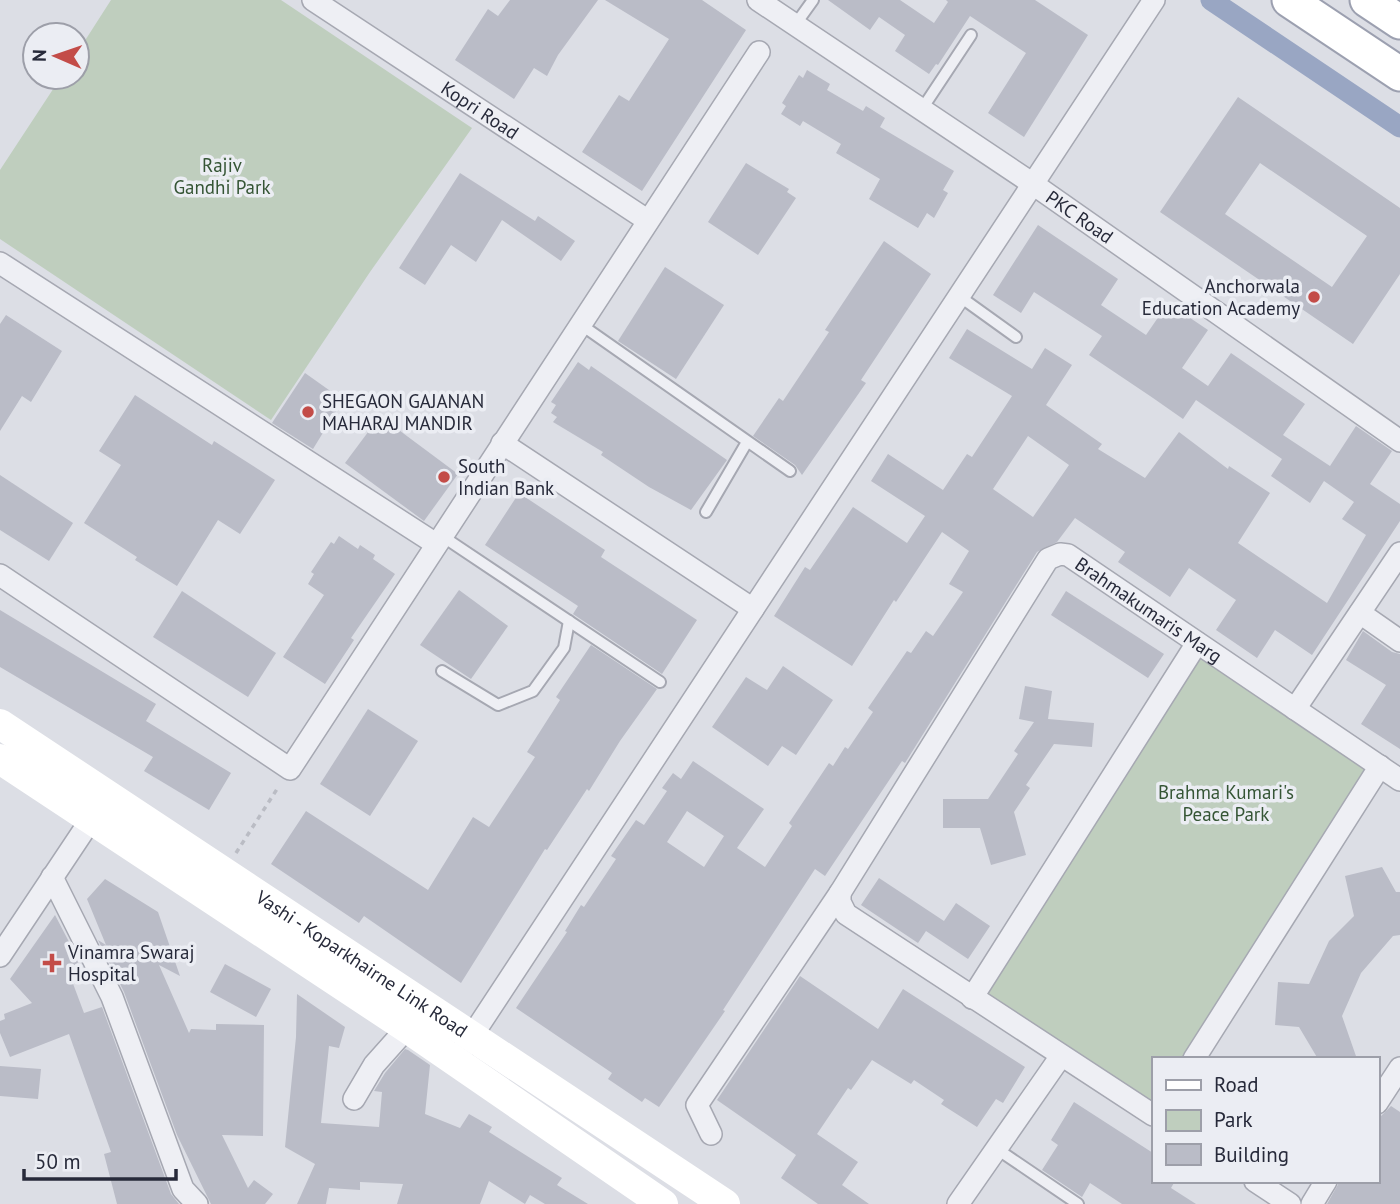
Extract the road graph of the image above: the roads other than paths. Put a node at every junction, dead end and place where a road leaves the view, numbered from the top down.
1 (313, 0) edge
2 (758, 0) edge
3 (813, 0) edge
4 (1154, 0) edge
5 (1289, 0) edge
6 (1367, 0) edge
7 (1400, 22) edge
8 (795, 25) junction
9 (971, 35) dead end
10 (758, 52) dead end
11 (1400, 74) edge
12 (922, 109) junction
13 (1032, 184) junction
14 (647, 220) junction
15 (1, 265) edge
16 (959, 296) junction
17 (580, 324) junction
18 (1016, 337) dead end
19 (1400, 441) edge
20 (747, 442) junction
21 (502, 443) junction
22 (790, 471) dead end
23 (706, 512) dead end
24 (439, 540) junction
25 (1397, 565) edge
26 (0, 575) edge
27 (753, 609) junction
28 (1360, 613) junction
29 (569, 621) junction
30 (1400, 641) edge
31 (1197, 643) junction
32 (442, 671) dead end
33 (660, 682) dead end
34 (1295, 709) junction
35 (0, 724) edge
36 (0, 759) edge
37 (1380, 766) junction
38 (1400, 780) edge
39 (107, 795) junction
40 (91, 819) junction
41 (52, 877) junction
42 (840, 893) junction
43 (0, 956) edge
44 (972, 998) junction
45 (407, 1028) junction
46 (463, 1049) junction
47 (1061, 1056) junction
48 (1195, 1057) edge
49 (1400, 1068) edge
50 (354, 1099) dead end
51 (1379, 1100) edge
52 (1152, 1114) edge
53 (711, 1134) dead end
54 (996, 1149) junction
55 (1258, 1183) edge
56 (1325, 1183) edge
57 (197, 1204) edge
58 (663, 1204) edge
59 (725, 1204) edge
60 (958, 1204) edge
61 (1078, 1204) edge
62 (1290, 1204) edge
63 (1312, 1204) edge

1 - 14 street, Kopri Road
2 - 8 street, PKC Road
3 - 8 lane
4 - 13 street
5 - 11 main road
6 - 7 main road
8 - 12 street, PKC Road
9 - 12 lane
10 - 14 street
12 - 13 street, PKC Road
13 - 16 street
13 - 19 street, PKC Road
14 - 17 street
15 - 24 street
16 - 18 lane
16 - 27 street
17 - 20 lane
17 - 21 street
20 - 22 lane
20 - 23 lane
21 - 24 street
21 - 27 street
24 - 26 street
24 - 29 lane
25 - 28 street
27 - 46 street
28 - 30 street
28 - 34 street
29 - 32 lane
29 - 33 lane
31 - 34 street, Brahmakumaris Marg
31 - 42 street, Brahmakumaris Marg
31 - 44 street
34 - 37 street, Brahmakumaris Marg
35 - 39 main road, Vashi - Koparkhairne Link Road
36 - 40 main road, Vashi - Koparkhairne Link Road
37 - 38 street, Brahmakumaris Marg
37 - 48 street
39 - 40 street
39 - 46 main road, Vashi - Koparkhairne Link Road
40 - 41 street
40 - 45 main road, Vashi - Koparkhairne Link Road
41 - 43 street
41 - 57 street
42 - 44 street
42 - 53 street, Brahmakumaris Marg
44 - 47 street
45 - 46 main road, Vashi - Koparkhairne Link Road
45 - 50 street
46 - 58 main road, Vashi - Koparkhairne Link Road
46 - 59 main road, Vashi - Koparkhairne Link Road
47 - 52 street
47 - 54 street
49 - 51 street
54 - 60 street
54 - 61 lane
55 - 62 street
56 - 63 street

